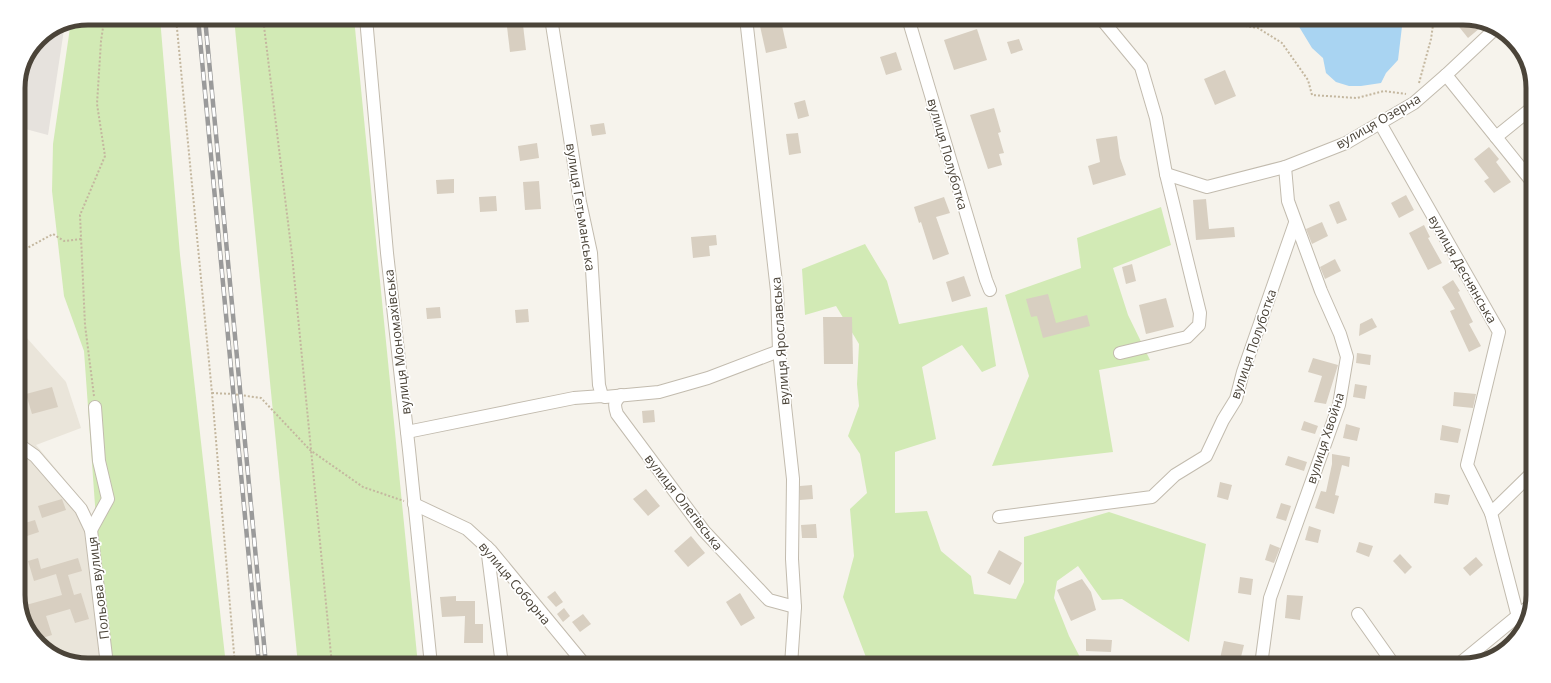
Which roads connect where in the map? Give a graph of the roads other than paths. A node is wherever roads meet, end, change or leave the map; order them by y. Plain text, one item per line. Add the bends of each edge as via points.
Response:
1 (367, 25) edge
2 (552, 25) edge
3 (747, 25) edge
4 (910, 25) edge
5 (1105, 25) edge
6 (1492, 32) edge
7 (1446, 75) junction
8 (1526, 113) edge
9 (1380, 123) junction
10 (1496, 137) junction
11 (1285, 167) junction
12 (1166, 174) junction
13 (1526, 174) edge
14 (1295, 223) junction
15 (990, 290) dead end
16 (779, 351) junction
17 (1120, 353) dead end
18 (621, 395) junction
19 (602, 396) junction
20 (94, 407) road end
21 (407, 432) junction
22 (25, 449) edge
23 (1526, 479) edge
24 (414, 504) junction
25 (1491, 513) junction
26 (999, 517) dead end
27 (91, 530) junction
28 (487, 547) junction
29 (795, 607) junction
30 (1524, 611) edge
31 (1358, 614) dead end
32 (1518, 616) junction
33 (1467, 657) edge
34 (106, 658) edge
35 (430, 658) edge
36 (501, 658) edge
37 (579, 658) edge
38 (791, 658) edge
39 (1262, 658) edge
40 (1389, 658) edge

1 - 21 street, вулиця Мономахівська via 387,253
2 - 19 street, вулиця Гетьманська via 580,202 591,253 599,385
3 - 16 street, вулиця Ярославська via 777,291
4 - 15 street, вулиця Полуботка
5 - 12 street via 1141,67 1156,118
6 - 7 street, вулиця Озерна
7 - 9 street, вулиця Озерна
7 - 10 street
8 - 10 street
9 - 11 street, вулиця Озерна via 1346,142
9 - 25 street, вулиця Деснянська via 1499,332 1467,465
10 - 13 street
11 - 12 street, вулиця Озерна via 1207,187
11 - 14 street, вулиця Хвойна via 1288,201
12 - 17 street via 1200,313 1199,325 1187,337
14 - 26 street, вулиця Полуботка via 1242,372 1236,399 1206,456 1175,475 1152,497
14 - 39 street, вулиця Хвойна via 1347,357 1339,405 1270,598
16 - 18 street via 708,378 659,392
16 - 29 street, вулиця Ярославська via 793,479 792,559
18 - 19 street
18 - 29 street, вулиця Олегівська via 615,402 617,414 704,530 769,600
19 - 21 street via 574,398
20 - 27 street via 99,461 108,499
21 - 24 street, вулиця Мономахівська
22 - 27 street, Польова вулиця via 35,456 81,509
23 - 25 street
24 - 28 street, вулиця Соборна via 467,529
24 - 35 street, вулиця Мономахівська
25 - 32 street
27 - 34 street, Польова вулиця
28 - 36 street
28 - 37 street, вулиця Соборна
29 - 38 street, вулиця Ярославська
30 - 32 street
31 - 40 street
32 - 33 street

